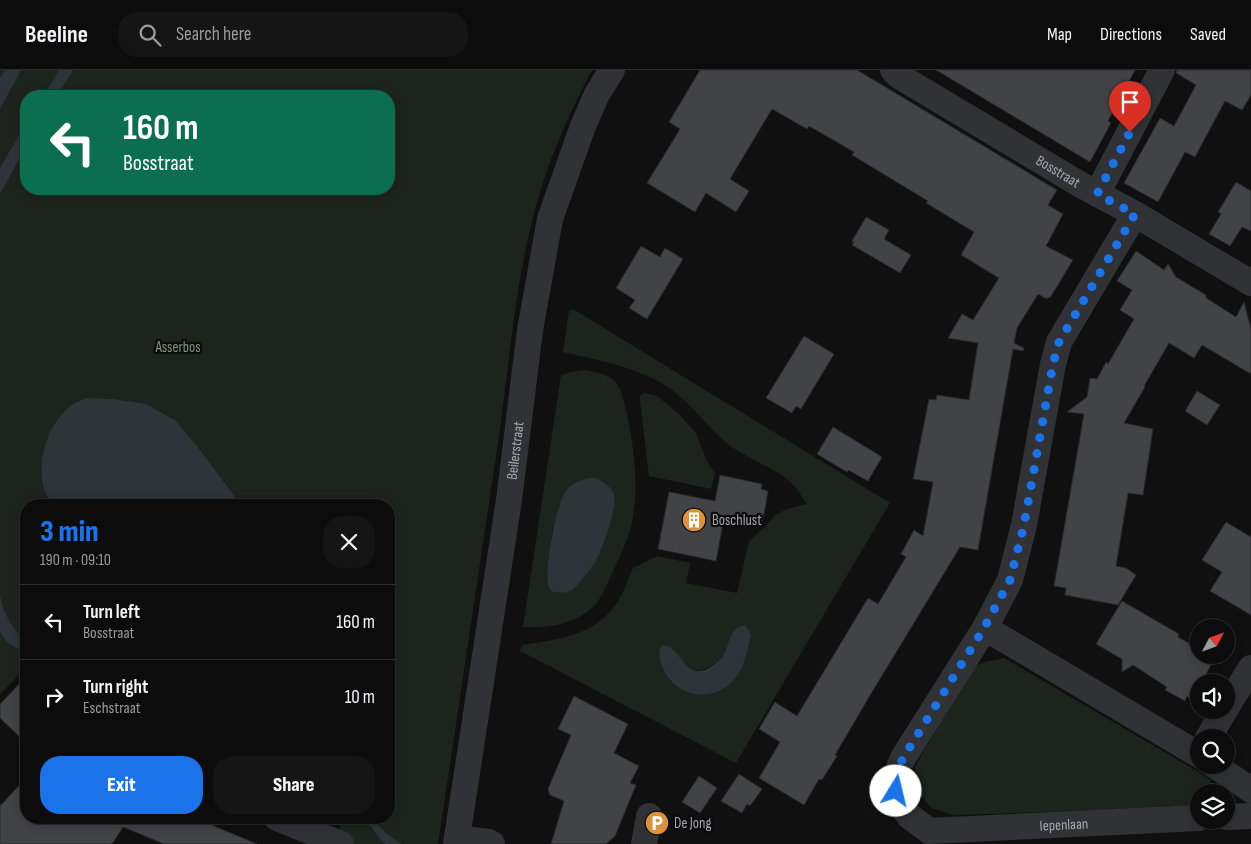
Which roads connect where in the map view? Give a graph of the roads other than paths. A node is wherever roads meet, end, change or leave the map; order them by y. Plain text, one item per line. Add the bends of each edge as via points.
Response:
1 (612, 70) edge
2 (893, 70) edge
3 (1162, 70) edge
4 (1097, 194) junction
5 (1135, 214) junction
6 (1251, 283) edge
7 (984, 628) junction
8 (1251, 668) edge
9 (1235, 694) edge
10 (1190, 749) edge
11 (1227, 774) edge
12 (1251, 790) edge
13 (649, 816) dead end
14 (1251, 816) edge
15 (1235, 817) edge
16 (1190, 818) edge
17 (292, 824) edge
18 (456, 841) edge
19 (341, 844) edge
20 (492, 844) edge
21 (644, 844) edge

1 - 18 street, Beilerstraat via 583,126 550,219 530,330 508,500
2 - 4 street, Bosstraat
3 - 4 street
4 - 5 street, Bosstraat
5 - 6 street, Bosstraat
5 - 7 street via 1059,342 1017,556 1010,580
7 - 10 street
7 - 16 street, Iepenlaan via 903,758 893,781 898,800 909,816 929,831
8 - 9 street
11 - 12 street
13 - 21 street
14 - 15 street
17 - 19 street
18 - 20 street

